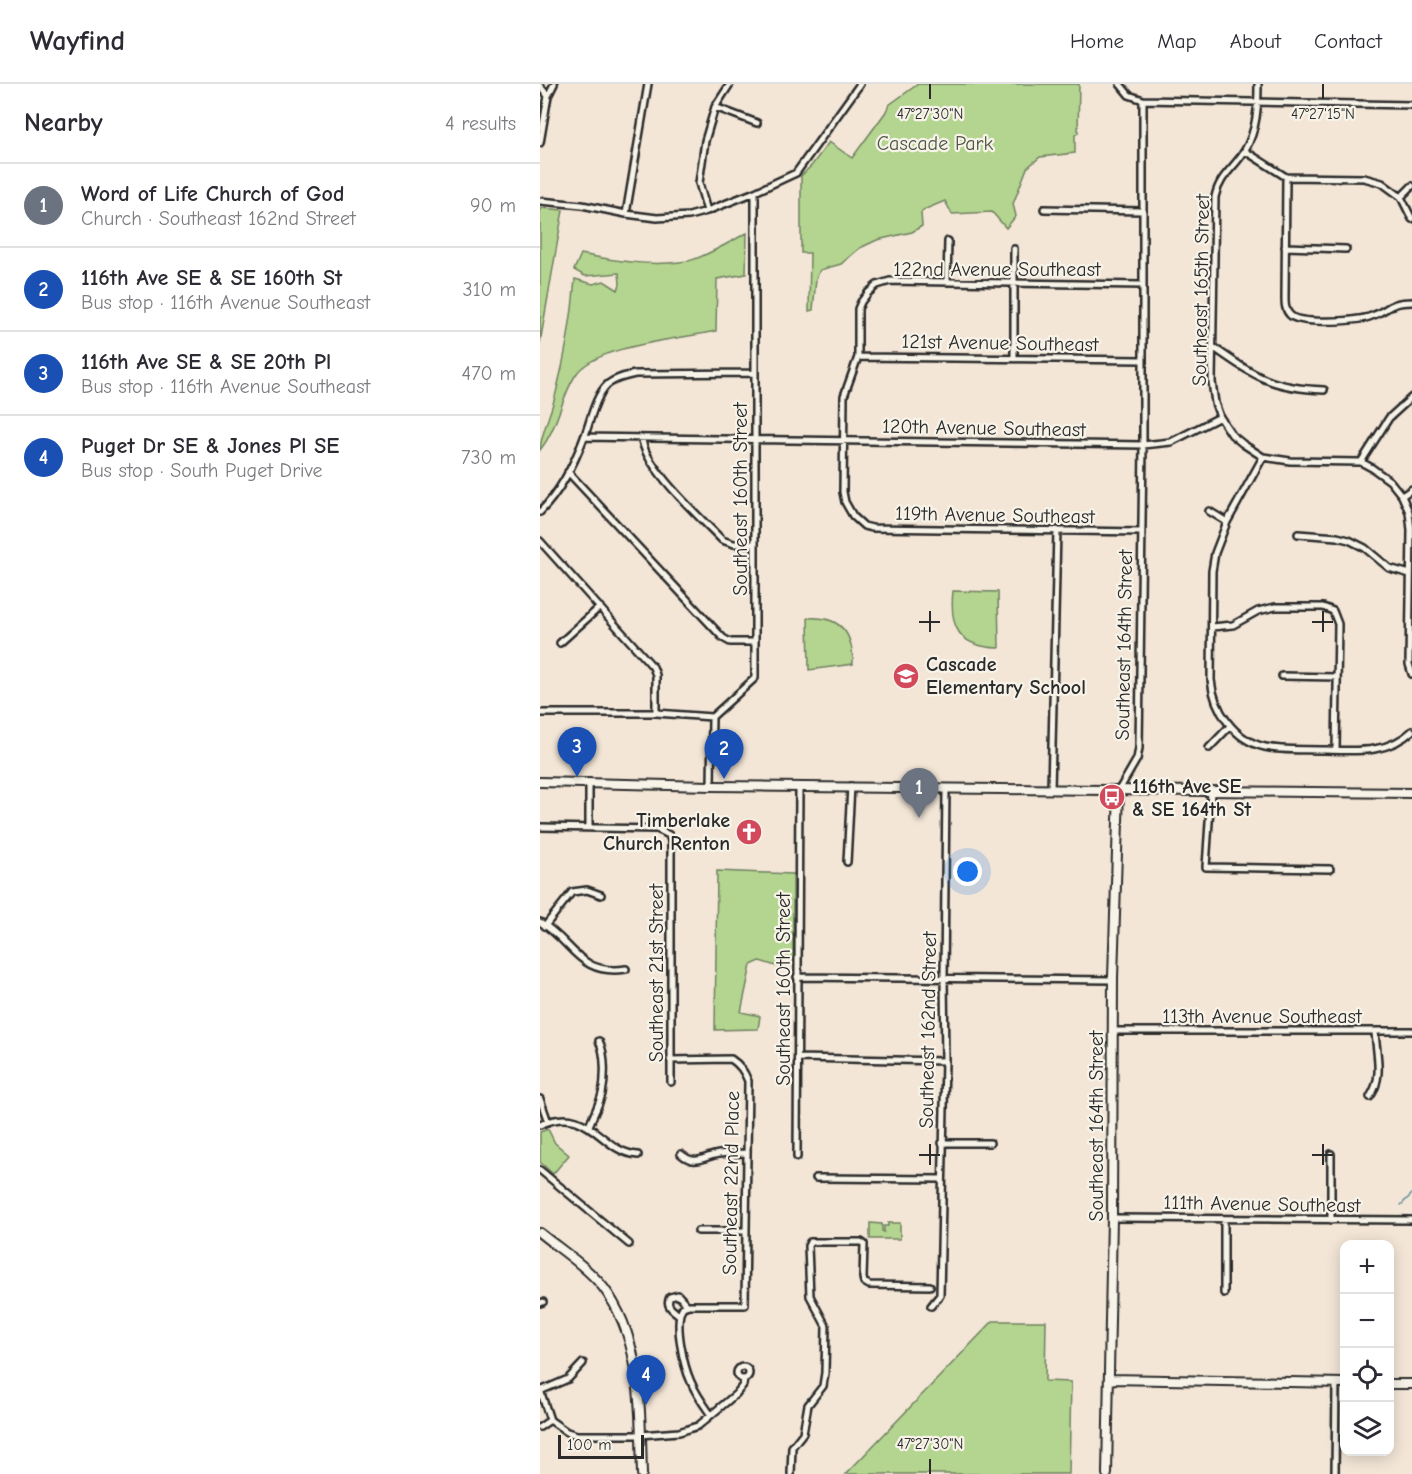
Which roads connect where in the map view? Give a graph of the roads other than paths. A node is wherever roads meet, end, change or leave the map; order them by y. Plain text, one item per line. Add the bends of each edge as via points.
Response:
1 (554, 84) edge
2 (648, 84) edge
3 (730, 84) edge
4 (860, 84) edge
5 (1120, 84) edge
6 (1258, 84) edge
7 (540, 86) edge
8 (548, 96) junction
9 (1143, 100) junction
10 (1258, 102) junction
11 (1412, 105) edge
12 (715, 107) junction
13 (757, 123) dead end
14 (540, 143) edge
15 (1245, 151) junction
16 (1286, 177) junction
17 (1412, 186) edge
18 (755, 192) junction
19 (1401, 197) junction
20 (540, 201) edge
21 (1044, 209) dead end
22 (1142, 210) junction
23 (707, 211) junction
24 (626, 214) junction
25 (1412, 219) edge
26 (948, 241) dead end
27 (1286, 247) junction
28 (1014, 249) dead end
29 (1346, 249) dead end
30 (947, 282) junction
31 (1014, 283) junction
32 (1142, 285) junction
33 (1412, 302) edge
34 (1214, 347) junction
35 (858, 357) junction
36 (1014, 358) junction
37 (1142, 360) junction
38 (755, 373) junction
39 (1324, 390) dead end
40 (1412, 397) edge
41 (1220, 417) junction
42 (584, 437) junction
43 (642, 438) junction
44 (755, 440) junction
45 (843, 440) junction
46 (1143, 445) junction
47 (1263, 457) junction
48 (1361, 462) junction
49 (568, 472) junction
50 (1412, 489) edge
51 (1402, 496) junction
52 (1209, 511) dead end
53 (540, 512) edge
54 (1227, 522) junction
55 (1057, 530) junction
56 (1141, 531) junction
57 (1298, 534) dead end
58 (540, 541) edge
59 (755, 544) junction
60 (1410, 574) junction
61 (600, 607) junction
62 (1212, 627) junction
63 (755, 642) junction
64 (560, 643) dead end
65 (1412, 674) edge
66 (1282, 676) dead end
67 (1337, 677) junction
68 (540, 713) edge
69 (656, 713) junction
70 (712, 717) junction
71 (1230, 726) junction
72 (1412, 731) edge
73 (1209, 748) dead end
74 (1336, 750) junction
75 (540, 782) edge
76 (589, 782) junction
77 (711, 786) junction
78 (799, 786) junction
79 (851, 786) junction
80 (946, 788) junction
81 (1051, 790) junction
82 (1119, 790) junction
83 (1211, 792) junction
84 (1412, 793) edge
85 (540, 826) edge
86 (589, 827) junction
87 (848, 862) dead end
88 (1330, 869) dead end
89 (601, 895) dead end
90 (543, 924) edge
91 (626, 969) dead end
92 (797, 977) junction
93 (944, 977) junction
94 (1113, 980) junction
95 (1113, 1031) junction
96 (1375, 1031) junction
97 (1412, 1031) edge
98 (599, 1041) dead end
99 (798, 1058) junction
100 (670, 1060) junction
101 (945, 1061) junction
102 (670, 1082) dead end
103 (1370, 1097) dead end
104 (540, 1099) edge
105 (548, 1122) junction
106 (540, 1125) edge
107 (589, 1126) junction
108 (942, 1143) junction
109 (990, 1143) dead end
110 (745, 1153) junction
111 (681, 1154) dead end
112 (1331, 1154) dead end
113 (638, 1155) dead end
114 (797, 1157) dead end
115 (540, 1170) edge
116 (816, 1178) dead end
117 (942, 1179) junction
118 (1112, 1218) junction
119 (1224, 1219) junction
120 (1331, 1220) junction
121 (1412, 1220) edge
122 (698, 1231) dead end
123 (744, 1231) junction
124 (540, 1233) edge
125 (629, 1244) dead end
126 (930, 1286) dead end
127 (1224, 1293) dead end
128 (687, 1305) junction
129 (931, 1306) dead end
130 (680, 1313) junction
131 (582, 1363) dead end
132 (744, 1379) dead end
133 (1109, 1379) junction
134 (1340, 1383) edge
135 (1394, 1384) edge
136 (1412, 1384) edge
137 (540, 1390) edge
138 (711, 1415) junction
139 (550, 1420) junction
140 (540, 1427) edge
141 (640, 1435) junction
142 (642, 1474) edge
143 (791, 1474) edge
144 (1107, 1474) edge
145 (1335, 1474) edge

1 - 8 street
2 - 24 street
3 - 12 street
4 - 18 street via 796,173
5 - 9 street via 1129,95
6 - 10 street, Southeast 165th Street
7 - 8 street
8 - 14 street
9 - 10 street
9 - 22 street, Southeast 164th Street
10 - 11 street
10 - 15 street, Southeast 165th Street
12 - 13 street
12 - 23 street via 700,178
15 - 16 street
15 - 34 street, Southeast 165th Street via 1222,177 1215,197
16 - 19 street via 1364,178 1382,183
16 - 27 street
17 - 19 street
18 - 23 street
18 - 38 street, Southeast 160th Street
19 - 25 street
20 - 24 street
21 - 22 street
22 - 32 street, Southeast 164th Street
23 - 24 street via 671,218
26 - 30 street
27 - 29 street
27 - 33 street via 1287,310 1292,317 1344,321 1372,316 1397,302
28 - 31 street
30 - 31 street, 122nd Avenue Southeast
30 - 35 street, 122nd Avenue Southeast via 890,281 868,292 858,309
31 - 32 street, 122nd Avenue Southeast
31 - 36 street
32 - 37 street, Southeast 164th Street
34 - 39 street via 1271,383
34 - 41 street, Southeast 165th Street via 1213,392
35 - 36 street, 121st Avenue Southeast
35 - 45 street via 844,396
36 - 37 street, 121st Avenue Southeast
37 - 46 street, Southeast 164th Street
38 - 42 street via 621,377 610,382 598,399
38 - 44 street, Southeast 160th Street
40 - 48 street via 1389,418
41 - 46 street, 120th Avenue Southeast via 1171,442
41 - 47 street via 1232,435
42 - 43 street, 120th Avenue Southeast
42 - 49 street
43 - 44 street, 120th Avenue Southeast
43 - 59 street via 654,467 722,540
44 - 45 street, 120th Avenue Southeast
44 - 59 street, Southeast 160th Street
45 - 46 street, 120th Avenue Southeast
45 - 55 street, 119th Avenue Southeast via 845,502 864,526
46 - 56 street, Southeast 164th Street
47 - 48 street
47 - 54 street
48 - 51 street via 1383,475
49 - 53 street
49 - 63 street via 723,638 730,642
50 - 51 street
51 - 60 street via 1410,520
52 - 54 street
54 - 62 street via 1213,562
55 - 56 street, 119th Avenue Southeast
55 - 81 street
56 - 82 street, Southeast 164th Street via 1139,748
57 - 60 street via 1349,540 1389,568
58 - 61 street
59 - 63 street, Southeast 160th Street
60 - 65 street
61 - 64 street
61 - 69 street via 653,667
62 - 67 street via 1233,625 1258,611 1275,607 1323,607 1333,611 1338,624
62 - 71 street via 1212,690
63 - 70 street, Southeast 160th Street via 755,678
66 - 67 street
67 - 74 street
68 - 69 street
69 - 70 street
70 - 77 street
71 - 73 street
71 - 74 street via 1266,747
72 - 74 street via 1374,750
75 - 76 street
76 - 77 street
76 - 86 street
77 - 78 street
78 - 79 street
78 - 92 street, Southeast 160th Street
79 - 80 street
79 - 87 street
80 - 81 street
80 - 93 street, Southeast 162nd Street
81 - 82 street
82 - 83 street
82 - 94 street, Southeast 164th Street
83 - 84 street
83 - 88 street via 1206,867
85 - 86 street
86 - 100 street, Southeast 21st Street via 657,829 669,835
89 - 90 street via 588,890 572,892
90 - 91 street via 593,967
92 - 93 street
92 - 99 street, Southeast 160th Street
93 - 94 street
93 - 101 street, Southeast 162nd Street
94 - 95 street, Southeast 164th Street
95 - 96 street, 113th Avenue Southeast
95 - 118 street, Southeast 164th Street
96 - 97 street, 113th Avenue Southeast
96 - 103 street via 1378,1078
98 - 107 street via 603,1048 602,1096
99 - 101 street
99 - 114 street, Southeast 160th Street
100 - 102 street, Southeast 21st Street
100 - 110 street, Southeast 22nd Place via 731,1059 739,1064 748,1081
101 - 108 street, Southeast 162nd Street
104 - 105 street
105 - 106 street
105 - 107 street via 571,1121
107 - 113 street via 619,1149
108 - 109 street
108 - 117 street, Southeast 162nd Street
110 - 111 street via 717,1154 701,1160
110 - 123 street, Southeast 22nd Place
112 - 120 street
115 - 125 street
116 - 117 street
117 - 129 street, Southeast 162nd Street via 940,1295
118 - 119 street, 111th Avenue Southeast
118 - 133 street, Southeast 164th Street
119 - 120 street, 111th Avenue Southeast
119 - 127 street
120 - 121 street, 111th Avenue Southeast
122 - 123 street
123 - 128 street, Southeast 22nd Place via 745,1305
124 - 141 street via 592,1276 619,1312 637,1374
126 - 143 street via 870,1285 863,1278 864,1244 810,1242 810,1296 826,1326 825,1373 823,1386 808,1405 803,1433 792,1447
128 - 130 street
128 - 130 street via 678,1295 670,1297 669,1306
130 - 138 street via 678,1322 687,1372
131 - 137 street via 568,1379
132 - 138 street via 736,1394
133 - 134 street
133 - 144 street, Southeast 164th Street
134 - 145 street
135 - 136 street
137 - 139 street
138 - 141 street via 689,1430
139 - 140 street
139 - 141 street via 577,1435
141 - 142 street

